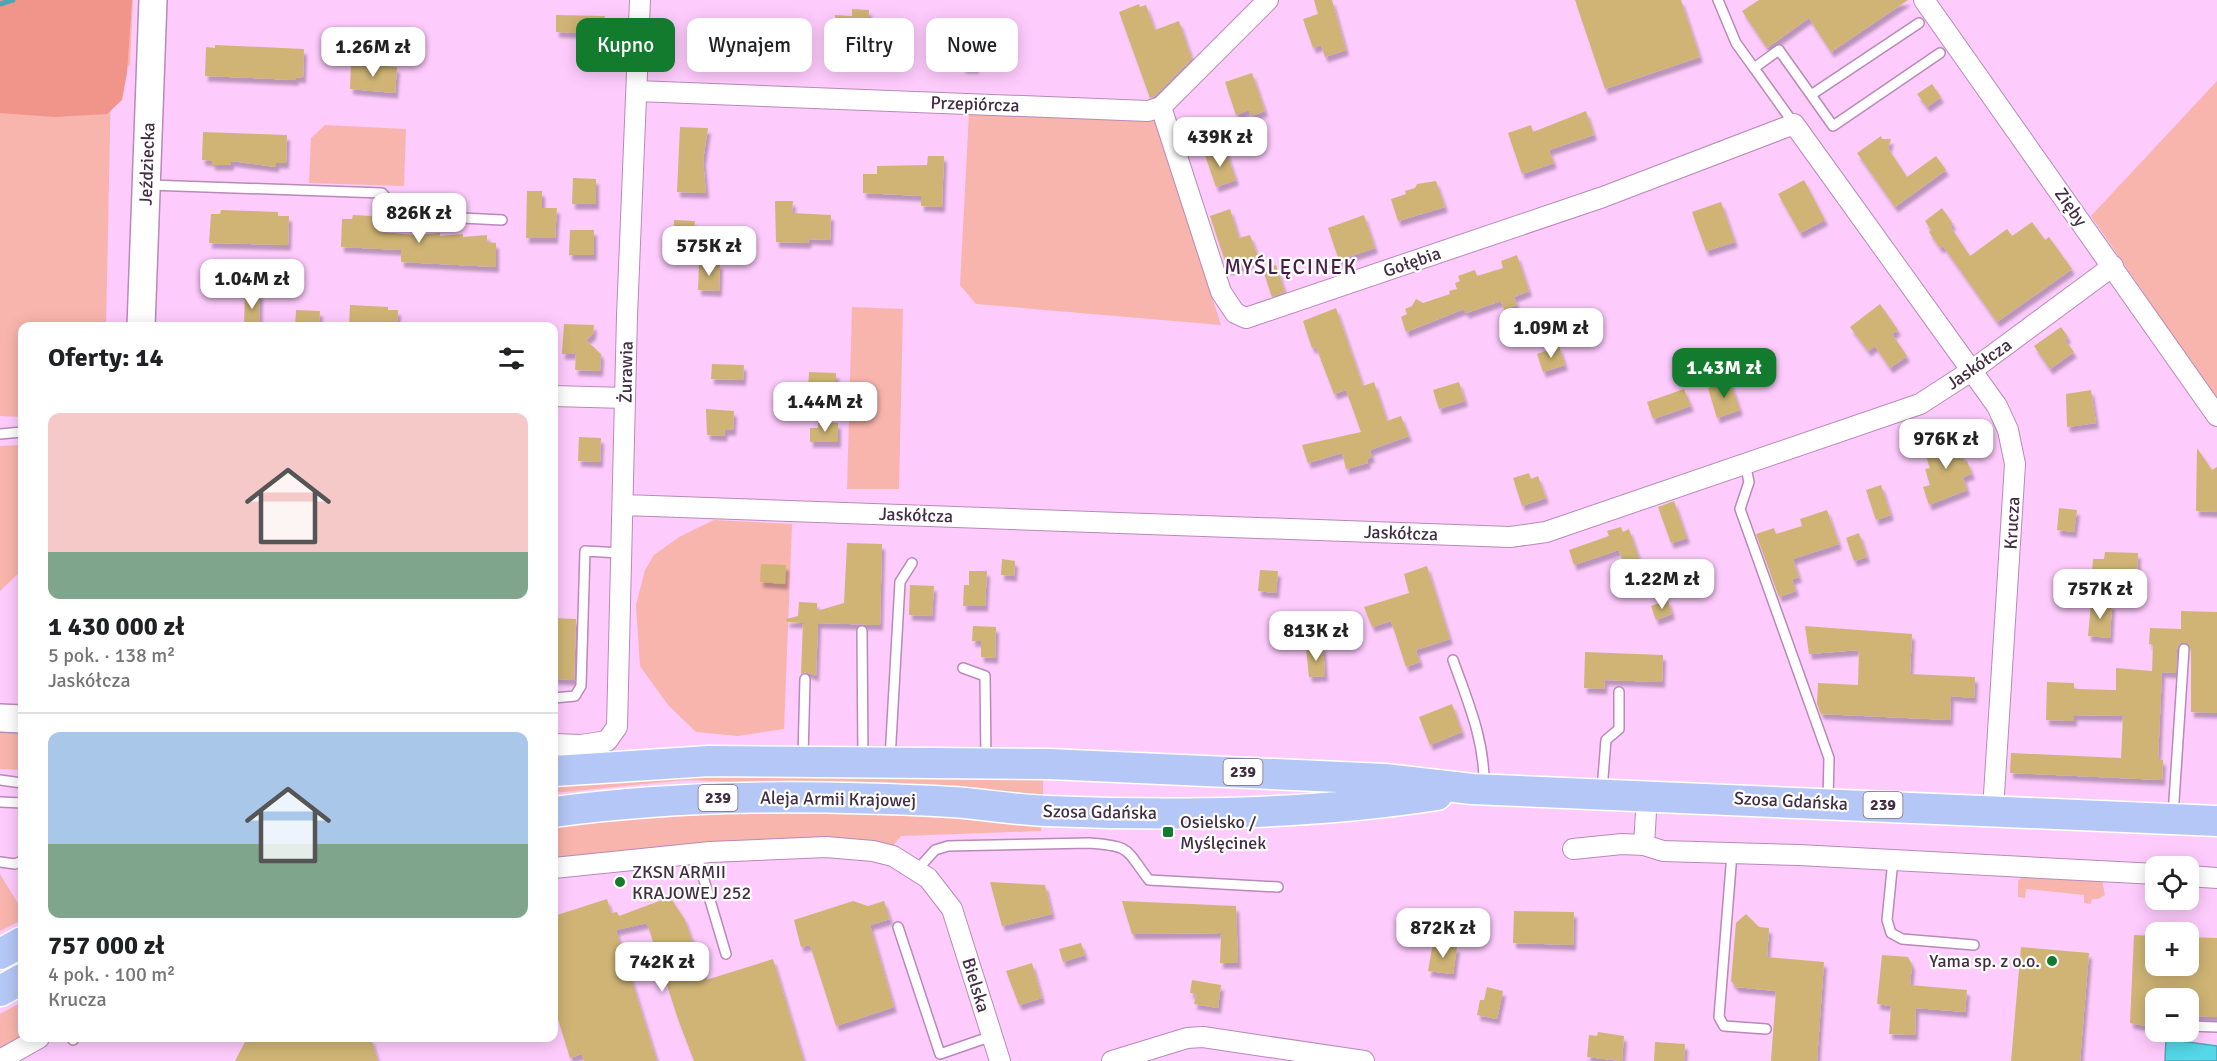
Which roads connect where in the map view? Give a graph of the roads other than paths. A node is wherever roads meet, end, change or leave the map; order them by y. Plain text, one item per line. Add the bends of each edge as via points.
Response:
1 (153, 0) edge
2 (640, 0) edge
3 (1268, 0) edge
4 (1718, 0) edge
5 (1924, 0) edge
6 (1919, 23) dead end
7 (1940, 53) dead end
8 (1754, 68) junction
9 (637, 91) junction
10 (1811, 95) junction
11 (1161, 107) junction
12 (1794, 124) junction
13 (147, 185) junction
14 (502, 220) dead end
15 (2113, 266) junction
16 (141, 322) edge
17 (1971, 371) junction
18 (558, 396) edge
19 (625, 398) junction
20 (2217, 416) edge
21 (18, 432) edge
22 (0, 434) edge
23 (1744, 463) junction
24 (624, 505) junction
25 (623, 554) junction
26 (912, 563) dead end
27 (862, 631) dead end
28 (2184, 649) dead end
29 (1453, 660) dead end
30 (963, 668) dead end
31 (805, 679) dead end
32 (1619, 692) dead end
33 (558, 698) edge
34 (0, 718) edge
35 (18, 719) edge
36 (558, 744) edge
37 (802, 760) junction
38 (876, 761) junction
39 (986, 765) junction
40 (558, 771) edge
41 (0, 780) edge
42 (18, 782) edge
43 (1478, 789) junction
44 (1602, 793) junction
45 (1647, 795) junction
46 (0, 802) edge
47 (942, 802) joint
48 (18, 803) edge
49 (1828, 803) junction
50 (1993, 810) junction
51 (558, 812) edge
52 (2173, 819) junction
53 (2217, 821) edge
54 (1644, 845) junction
55 (1573, 849) dead end
56 (696, 853) junction
57 (1732, 853) junction
58 (1893, 860) junction
59 (0, 862) edge
60 (18, 863) edge
61 (558, 868) edge
62 (917, 870) junction
63 (2145, 873) edge
64 (2199, 877) edge
65 (2217, 878) edge
66 (1278, 887) dead end
67 (898, 927) dead end
68 (18, 944) edge
69 (1974, 945) dead end
70 (0, 954) edge
71 (726, 954) dead end
72 (18, 981) edge
73 (0, 991) edge
74 (2199, 1026) edge
75 (2217, 1027) edge
76 (1766, 1029) dead end
77 (992, 1036) junction
78 (32, 1042) edge
79 (0, 1060) edge
80 (1000, 1061) edge
81 (1112, 1061) edge
82 (1364, 1061) edge

1 - 13 street, Jeździecka
2 - 9 street, Żurawia
3 - 11 street
4 - 8 lane via 1736,43
5 - 15 street, Zięby
6 - 10 lane
7 - 10 lane via 1833,126
8 - 10 lane via 1779,50
8 - 12 lane
9 - 11 street, Przepiórcza via 1148,111
9 - 19 street, Żurawia
11 - 12 street, Gołębia via 1221,292 1235,314 1246,318 1603,197
12 - 17 street, Krucza
13 - 14 lane via 382,194 402,215
13 - 16 street, Jeździecka
15 - 17 street, Jaskółcza
15 - 20 street, Zięby
17 - 23 street, Jaskółcza via 1920,404
17 - 50 street, Krucza via 1997,406 2015,464
18 - 19 street
19 - 24 street, Żurawia
21 - 22 lane
23 - 24 street, Jaskółcza via 1546,532 1510,537
23 - 49 lane via 1749,482 1740,508 1829,758
24 - 25 street, Żurawia
25 - 33 lane via 585,551 581,686 574,696
25 - 36 street, Żurawia via 617,727 607,741 581,746
26 - 38 lane via 900,582
27 - 38 lane
28 - 52 lane
29 - 43 lane via 1485,761
30 - 39 lane via 985,676
31 - 37 lane
32 - 44 lane via 1619,729 1606,740
34 - 35 street
37 - 38 main road, 239
37 - 40 main road, 239 via 687,761
38 - 39 main road, Szosa Gdańska / 239
39 - 43 main road, Szosa Gdańska / 239 via 1049,764 1385,778
41 - 42 lane
43 - 44 main road, Szosa Gdańska / 239
43 - 47 main road, Szosa Gdańska / 239 via 1368,804 1160,814 1001,809
44 - 45 main road, Szosa Gdańska / 239
45 - 49 main road, Szosa Gdańska / 239
45 - 54 street
46 - 48 lane
47 - 51 main road, Aleja Armii Krajowej / 239 via 709,798
49 - 50 main road, Szosa Gdańska / 239
50 - 52 main road, Szosa Gdańska / 239
52 - 53 main road, Szosa Gdańska / 239
54 - 55 street
54 - 57 street via 1663,851
56 - 61 street
56 - 62 street via 856,849 891,855
56 - 71 lane
57 - 58 street
57 - 76 lane via 1719,1017 1724,1026
58 - 63 street
58 - 69 lane via 1887,920 1891,933 1902,939
59 - 60 lane
62 - 66 lane via 934,850 948,846 1089,843 1110,844 1132,853 1149,880
62 - 77 street, Bielska via 952,909
64 - 65 street
67 - 77 lane via 940,1054
68 - 70 main road
72 - 73 main road
74 - 75 lane
77 - 80 street, Bielska
78 - 79 street
81 - 82 street via 1186,1038 1203,1037

